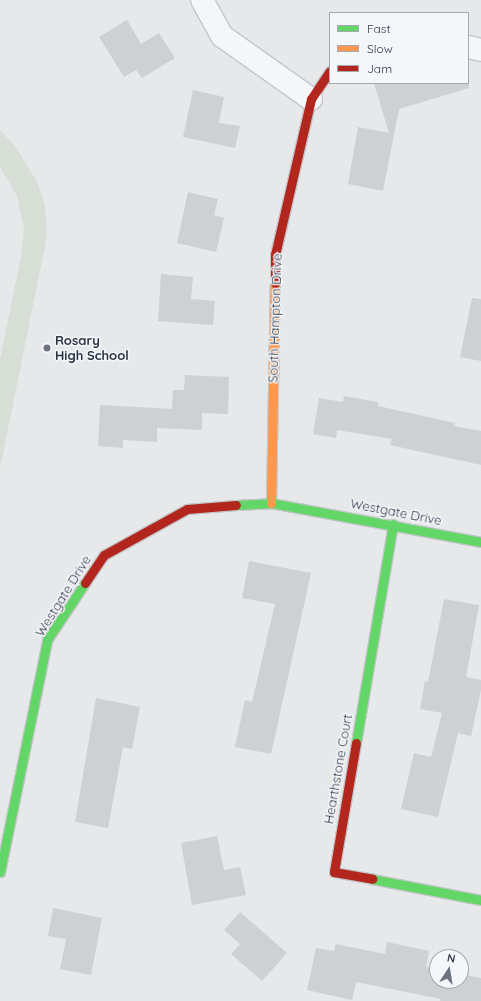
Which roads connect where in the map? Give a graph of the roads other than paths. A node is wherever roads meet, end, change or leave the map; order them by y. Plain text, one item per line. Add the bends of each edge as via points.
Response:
1 (202, 0) edge
2 (469, 47) edge
3 (481, 50) edge
4 (329, 72) edge
5 (311, 99) junction
6 (271, 503) junction
7 (393, 524) junction
8 (481, 542) edge
9 (0, 872) edge
10 (481, 900) edge

1 - 5 street via 222,36
2 - 3 street
4 - 5 street, South Hampton Drive
5 - 6 street, South Hampton Drive via 275,255
6 - 7 street, Westgate Drive
6 - 9 street, Westgate Drive via 187,509 104,555 47,640
7 - 8 street, Westgate Drive
7 - 10 street, Hearthstone Court via 334,872

